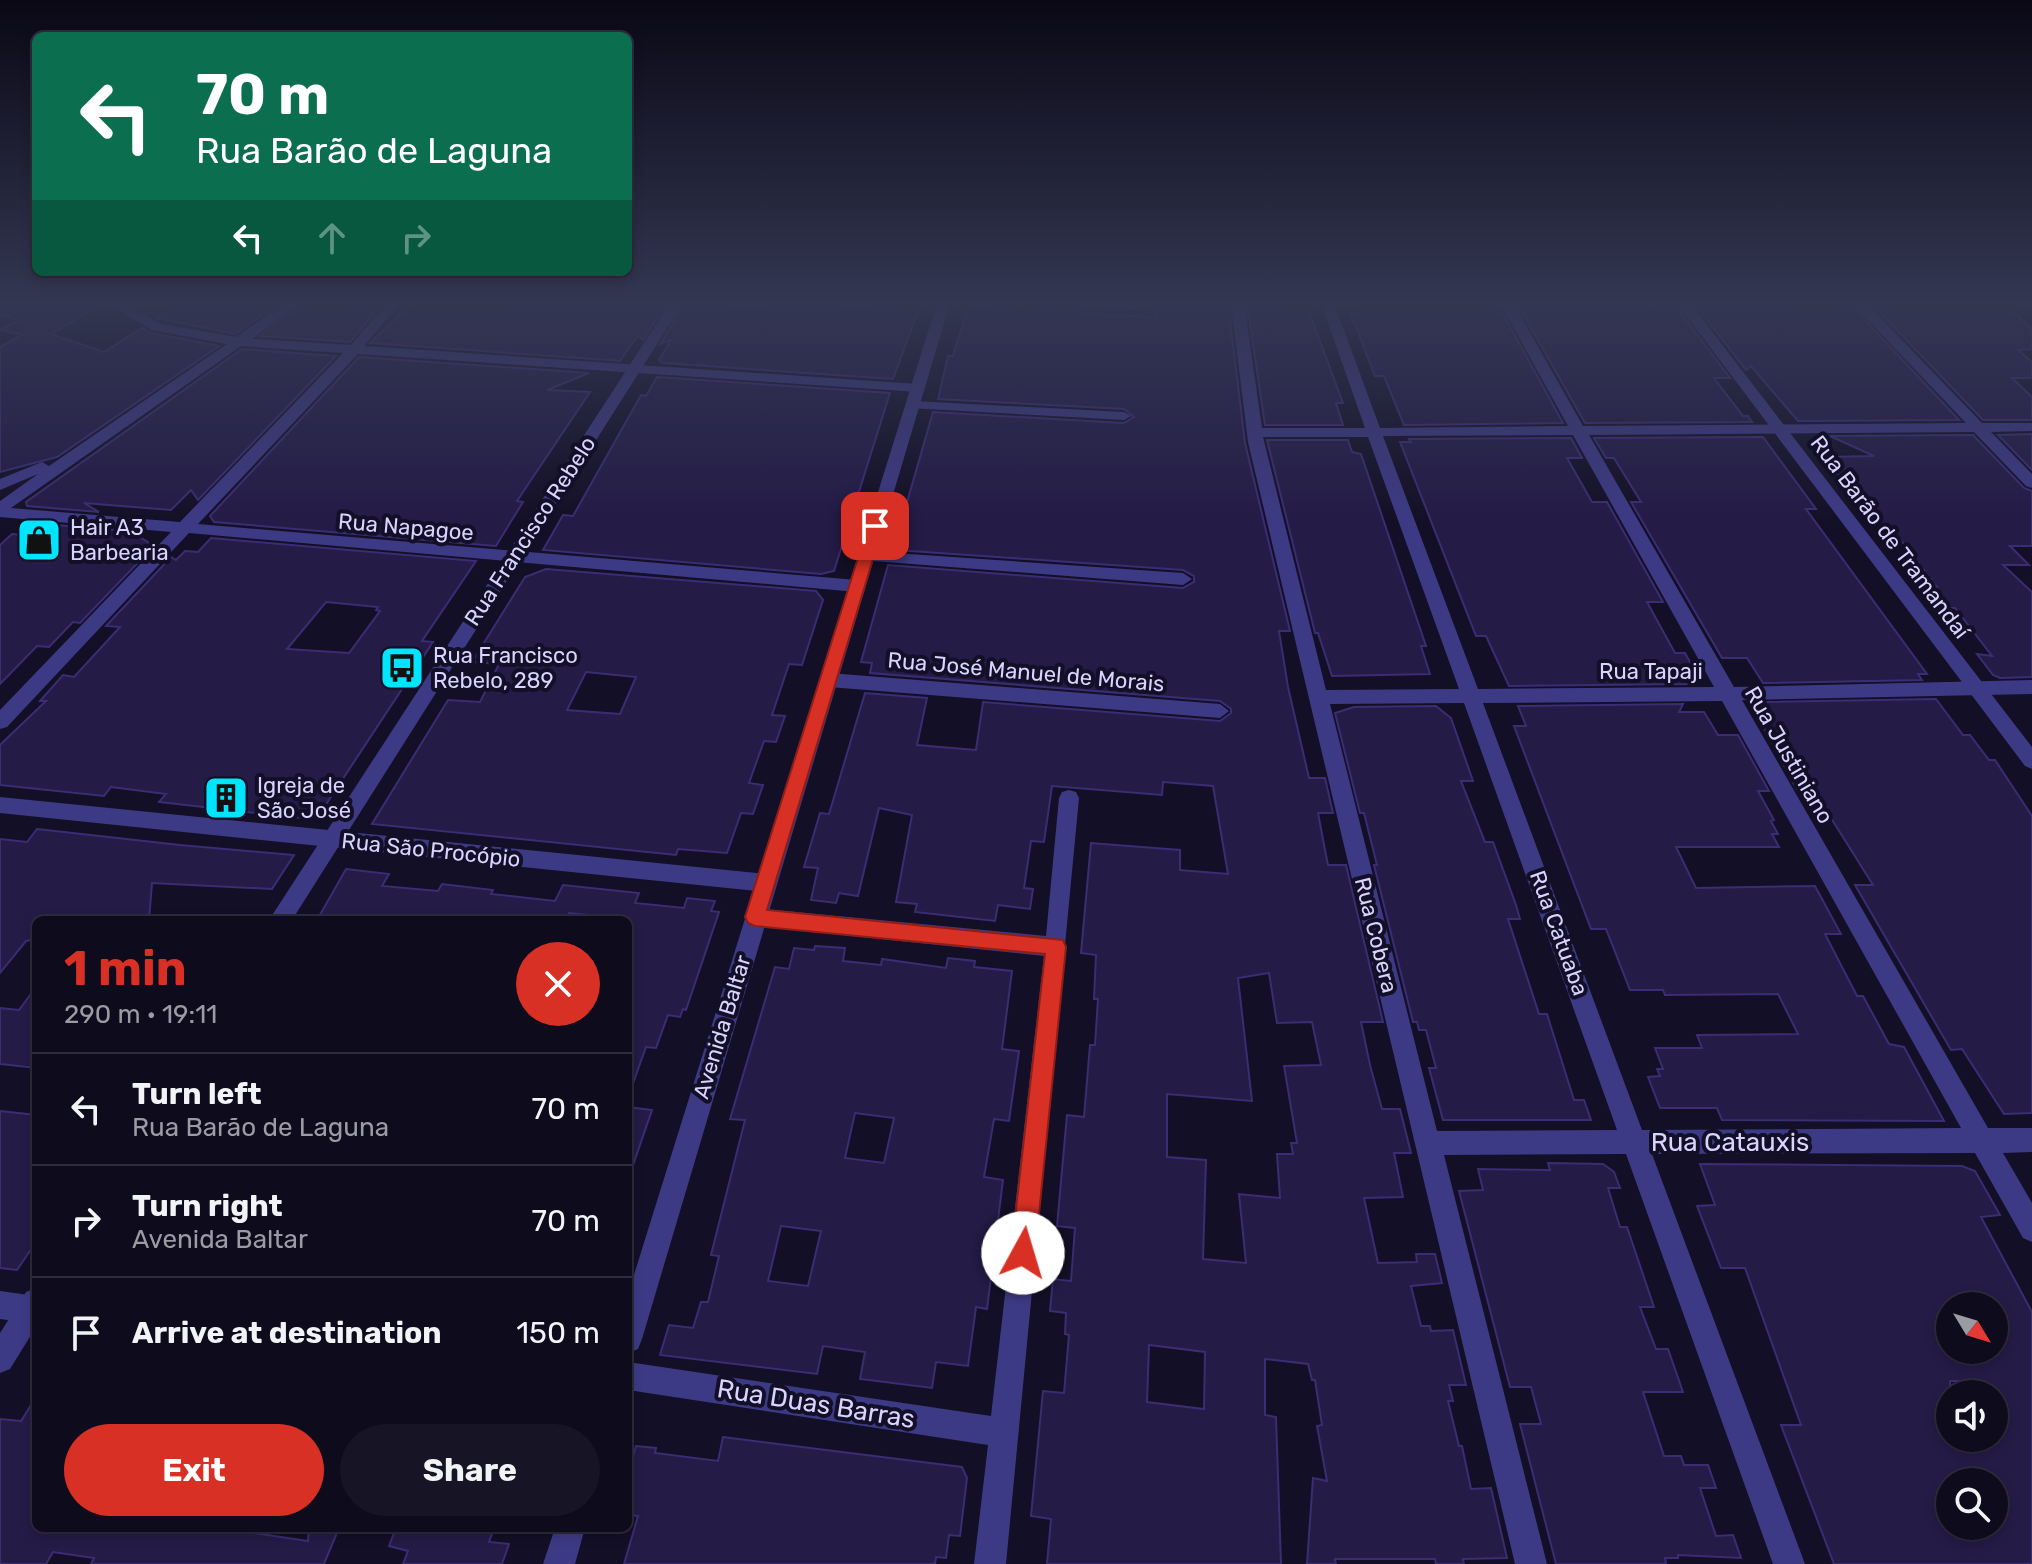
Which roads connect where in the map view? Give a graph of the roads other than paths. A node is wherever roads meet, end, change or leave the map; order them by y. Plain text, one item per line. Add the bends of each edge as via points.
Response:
1 (190, 376) edge
2 (329, 376) edge
3 (630, 376) edge
4 (699, 376) edge
5 (921, 376) edge
6 (1247, 376) edge
7 (1354, 376) edge
8 (1546, 376) edge
9 (1740, 376) edge
10 (1928, 376) edge
11 (915, 396) junction
12 (1124, 416) dead end
13 (2032, 427) edge
14 (1978, 428) junction
15 (1781, 429) junction
16 (1255, 433) junction
17 (1578, 433) junction
18 (1375, 434) junction
19 (2032, 483) edge
20 (1, 500) edge
21 (183, 529) junction
22 (866, 556) junction
23 (512, 559) junction
24 (1183, 579) dead end
25 (857, 586) junction
26 (829, 680) junction
27 (1977, 687) junction
28 (2032, 687) edge
29 (1726, 694) junction
30 (1471, 696) junction
31 (1318, 697) junction
32 (1220, 711) dead end
33 (0, 722) edge
34 (2032, 761) edge
35 (1069, 798) dead end
36 (0, 805) edge
37 (331, 840) junction
38 (766, 883) junction
39 (283, 916) edge
40 (755, 917) junction
41 (1056, 947) junction
42 (1982, 1140) junction
43 (2032, 1140) edge
44 (1427, 1143) junction
45 (1636, 1143) junction
46 (2032, 1229) edge
47 (0, 1305) edge
48 (32, 1307) edge
49 (32, 1311) edge
50 (632, 1326) edge
51 (0, 1359) edge
52 (632, 1377) edge
53 (1004, 1433) junction
54 (569, 1532) edge
55 (559, 1564) edge
56 (990, 1564) edge
57 (1531, 1564) edge
58 (1789, 1564) edge

1 - 20 street
2 - 21 street
3 - 23 street, Rua Francisco Rebelo
4 - 11 street
5 - 11 street, Avenida Baltar
6 - 16 street, Rua Cobera
7 - 18 street, Rua Catuaba
8 - 17 street, Rua Justiniano
9 - 15 street, Rua Barão de Tramandaí
10 - 14 street
11 - 12 street
11 - 22 street, Avenida Baltar
13 - 14 street
14 - 15 street
14 - 19 street
15 - 17 street
15 - 27 street, Rua Barão de Tramandaí
16 - 18 street
16 - 31 street, Rua Cobera
17 - 18 street
17 - 29 street, Rua Justiniano
18 - 30 street, Rua Catuaba
20 - 21 street, Rua Napagoe
21 - 23 street, Rua Napagoe
21 - 33 street
22 - 24 street
22 - 25 street, Avenida Baltar
23 - 25 street, Rua Napagoe
23 - 37 street, Rua Francisco Rebelo
25 - 26 street, Avenida Baltar
26 - 32 street, Rua José Manuel de Morais
26 - 38 street, Avenida Baltar
27 - 28 street, Rua Tapaji
27 - 29 street, Rua Tapaji
27 - 34 street, Rua Barão de Tramandaí
29 - 30 street, Rua Tapaji
29 - 42 street, Rua Justiniano
30 - 31 street, Rua Tapaji
30 - 45 street, Rua Catuaba
31 - 44 street, Rua Cobera
35 - 41 street
36 - 37 street, Rua São Procópio
37 - 38 street, Rua São Procópio
37 - 39 street, Rua Francisco Rebelo
38 - 40 street, Avenida Baltar
40 - 41 street
40 - 50 street, Avenida Baltar
41 - 53 street
42 - 43 street, Rua Catauxis
42 - 45 street, Rua Catauxis
42 - 46 street, Rua Justiniano
44 - 45 street, Rua Catauxis
44 - 57 street, Rua Cobera
45 - 58 street, Rua Catuaba
47 - 48 street
49 - 51 street
52 - 53 street, Rua Duas Barras
53 - 56 street
54 - 55 street

